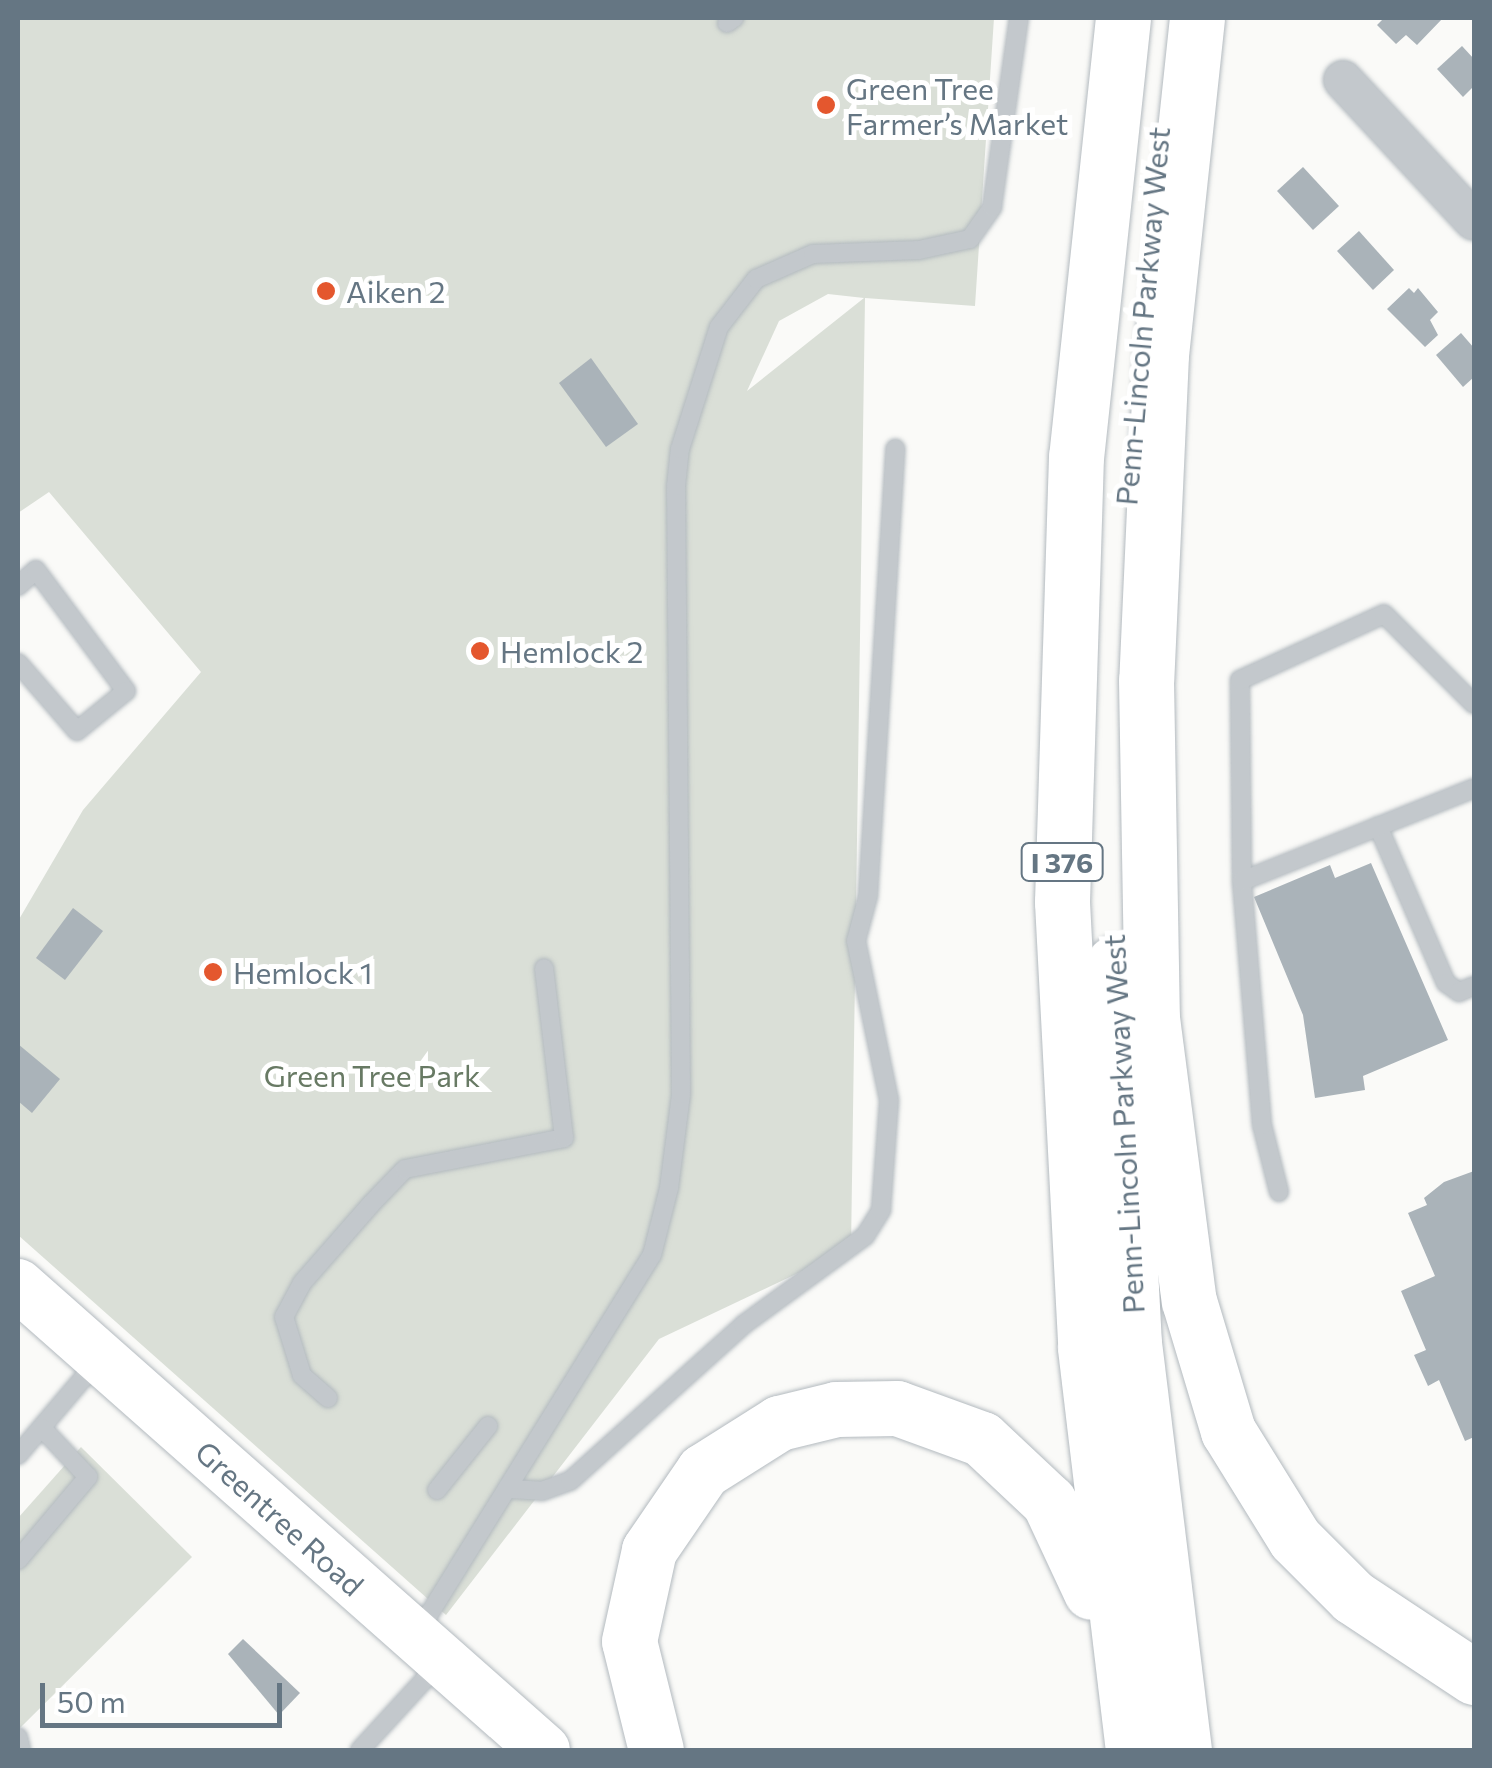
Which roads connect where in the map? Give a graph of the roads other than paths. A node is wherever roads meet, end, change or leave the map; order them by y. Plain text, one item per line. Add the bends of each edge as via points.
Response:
1 (1018, 18) edge
2 (1124, 18) edge
3 (1174, 18) edge
4 (1197, 18) edge
5 (1343, 80) dead end
6 (1474, 221) edge
7 (894, 450) dead end
8 (18, 586) edge
9 (18, 663) edge
10 (1474, 704) edge
11 (1474, 788) edge
12 (1378, 826) junction
13 (1242, 881) junction
14 (544, 968) dead end
15 (1474, 986) edge
16 (1279, 1192) dead end
17 (18, 1284) edge
18 (100, 1358) junction
19 (328, 1398) dead end
20 (488, 1426) dead end
21 (42, 1428) junction
22 (18, 1455) edge
23 (509, 1488) junction
24 (437, 1490) dead end
25 (18, 1560) edge
26 (428, 1649) junction
27 (1474, 1676) edge
28 (1130, 1728) edge
29 (18, 1737) edge
30 (20, 1750) edge
31 (360, 1750) edge
32 (544, 1750) edge
33 (656, 1750) edge
34 (1184, 1750) edge

1 - 23 lane via 992,207 970,239 918,250 812,254 756,280 719,327 680,449 676,486 682,1076 669,1188 652,1255
2 - 28 highway, Penn-Lincoln Parkway West / I 376 via 1076,456 1062,902 1084,1348
3 - 34 highway, Penn-Lincoln Parkway West / I 376 via 1126,459 1112,902 1134,1343
4 - 27 highway via 1162,355 1146,680 1152,1018 1189,1301 1228,1432 1295,1539 1353,1597
5 - 6 street
7 - 23 lane via 868,896 856,941 889,1100 882,1210 865,1236 743,1324 570,1481 542,1491
8 - 9 lane via 36,570 126,691 76,731
10 - 13 lane via 1384,614 1240,680
11 - 12 lane
12 - 13 lane
12 - 15 lane via 1446,983 1459,992
13 - 16 lane via 1262,1125
14 - 19 lane via 564,1138 405,1169 372,1203 302,1283 284,1317 302,1375
17 - 18 main road, Greentree Road
18 - 21 lane
18 - 26 main road, Greentree Road
20 - 24 lane
21 - 22 lane
21 - 25 lane via 88,1477
23 - 26 lane
26 - 31 lane
26 - 32 main road, Greentree Road
28 - 33 highway via 1082,1566 1029,1478 982,1440 926,1414 836,1409 780,1423 726,1452 663,1522 638,1581 629,1641
29 - 30 lane

